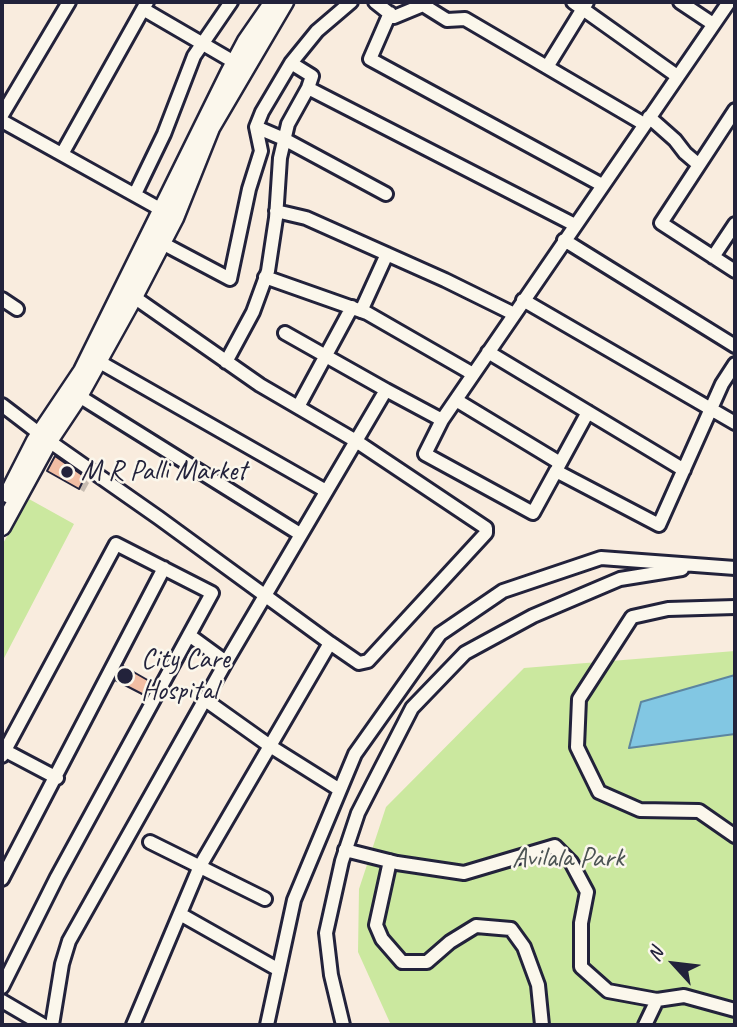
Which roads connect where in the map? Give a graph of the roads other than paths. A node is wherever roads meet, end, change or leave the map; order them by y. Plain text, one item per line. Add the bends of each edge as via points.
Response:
1 (69, 2) edge
2 (231, 2) edge
3 (273, 2) edge
4 (285, 2) edge
5 (351, 2) edge
6 (375, 2) edge
7 (680, 2) edge
8 (729, 2) edge
9 (145, 4) edge
10 (581, 4) edge
11 (390, 13) junction
12 (713, 24) junction
13 (203, 43) junction
14 (234, 62) junction
15 (291, 63) junction
16 (547, 67) junction
17 (677, 76) junction
18 (308, 88) junction
19 (735, 110) edge
20 (2, 115) edge
21 (647, 120) junction
22 (2, 121) edge
23 (256, 127) junction
24 (284, 139) junction
25 (62, 154) junction
26 (699, 165) junction
27 (602, 186) junction
28 (135, 194) junction
29 (386, 194) dead end
30 (276, 211) junction
31 (168, 214) junction
32 (735, 224) edge
33 (575, 225) junction
34 (564, 240) junction
35 (162, 243) junction
36 (387, 254) junction
37 (713, 257) junction
38 (735, 271) edge
39 (265, 277) junction
40 (134, 298) junction
41 (2, 299) edge
42 (523, 300) junction
43 (17, 309) dead end
44 (356, 309) junction
45 (514, 314) junction
46 (285, 333) dead end
47 (735, 346) edge
48 (488, 352) junction
49 (327, 356) junction
50 (98, 361) junction
51 (226, 362) junction
52 (735, 364) edge
53 (473, 374) junction
54 (386, 390) junction
55 (79, 396) junction
56 (456, 400) junction
57 (2, 405) edge
58 (298, 407) junction
59 (711, 409) junction
60 (588, 412) junction
61 (442, 420) junction
62 (735, 423) edge
63 (44, 438) junction
64 (356, 440) junction
65 (558, 467) junction
66 (684, 470) junction
67 (326, 491) junction
68 (2, 505) edge
69 (2, 527) edge
70 (300, 534) junction
71 (703, 566) junction
72 (164, 568) junction
73 (735, 568) edge
74 (264, 594) junction
75 (735, 607) edge
76 (189, 635) junction
77 (330, 643) junction
78 (226, 662) junction
79 (204, 699) junction
80 (270, 746) junction
81 (3, 752) edge
82 (57, 778) junction
83 (340, 790) junction
84 (735, 836) edge
85 (150, 842) dead end
86 (345, 850) junction
87 (390, 861) junction
88 (200, 866) junction
89 (2, 879) edge
90 (265, 899) dead end
91 (180, 914) junction
92 (279, 970) junction
93 (2, 987) edge
94 (657, 1000) junction
95 (2, 1001) edge
96 (735, 1010) edge
97 (43, 1025) edge
98 (52, 1025) edge
99 (133, 1025) edge
100 (267, 1025) edge
101 (343, 1025) edge
102 (542, 1025) edge
103 (645, 1025) edge

1 - 20 street
2 - 13 street
3 - 14 street
4 - 31 street via 211,128
5 - 15 street via 317,31
6 - 11 street
7 - 12 street
8 - 12 street
9 - 13 street
9 - 25 street
10 - 16 street
10 - 17 street
11 - 16 street via 394,17 423,5 447,20 465,19
11 - 27 street via 370,59
12 - 17 street
13 - 14 street
13 - 28 street
14 - 31 street
15 - 18 street via 312,76
15 - 23 street
16 - 21 street
17 - 21 street
18 - 24 street
18 - 33 street
19 - 26 street
21 - 26 street via 676,139
21 - 27 street
22 - 25 street
23 - 24 street
23 - 35 street via 261,151 230,279
24 - 29 street
24 - 30 street
25 - 28 street
26 - 37 street via 661,223
27 - 33 street
28 - 31 street
30 - 36 street via 306,218
30 - 39 street
31 - 35 street
31 - 63 street
32 - 37 street
33 - 34 street
34 - 42 street
34 - 47 street
35 - 40 street
36 - 44 street
36 - 45 street
37 - 38 street
39 - 44 street
39 - 51 street via 253,312
40 - 50 street
40 - 51 street
41 - 43 street
42 - 45 street
42 - 59 street
44 - 49 street
44 - 53 street
45 - 48 street
46 - 49 street
48 - 53 street
48 - 60 street
49 - 54 street
49 - 58 street
50 - 55 street
50 - 67 street
51 - 58 street
52 - 59 street
53 - 56 street
54 - 61 street
54 - 64 street
55 - 63 street
55 - 70 street
56 - 61 street
56 - 65 street
57 - 63 street
58 - 64 street
59 - 62 street
59 - 66 street
60 - 65 street
60 - 66 street
61 - 65 street via 425,454 533,513
63 - 68 street
63 - 69 street
63 - 74 street
64 - 67 street
64 - 77 street via 486,528 486,533 368,662 359,663
65 - 66 street via 659,525
67 - 70 street
70 - 74 street
71 - 73 street
71 - 83 street via 601,558 503,591 440,634 355,754
71 - 86 street via 620,579 533,616 465,653 412,708 358,813
72 - 76 street via 212,593
72 - 81 street via 116,544
72 - 82 street
74 - 77 street
74 - 78 street
75 - 84 street via 668,609 632,617 579,699 577,747 599,792 640,810 699,811
76 - 78 street
76 - 93 street
77 - 80 street
78 - 79 street
79 - 80 street
79 - 98 street via 69,941
80 - 83 street
80 - 88 street
81 - 82 street
82 - 89 street
83 - 92 street via 294,900
85 - 88 street
86 - 87 street
86 - 101 street via 326,933
87 - 94 street via 464,873 555,846 571,862 587,892 580,967 608,991
87 - 102 street via 376,925 402,962 427,962 476,926 511,929 524,947 538,985
88 - 90 street
88 - 91 street
91 - 92 street
91 - 99 street
92 - 100 street
94 - 96 street via 684,996
94 - 103 street
95 - 97 street

